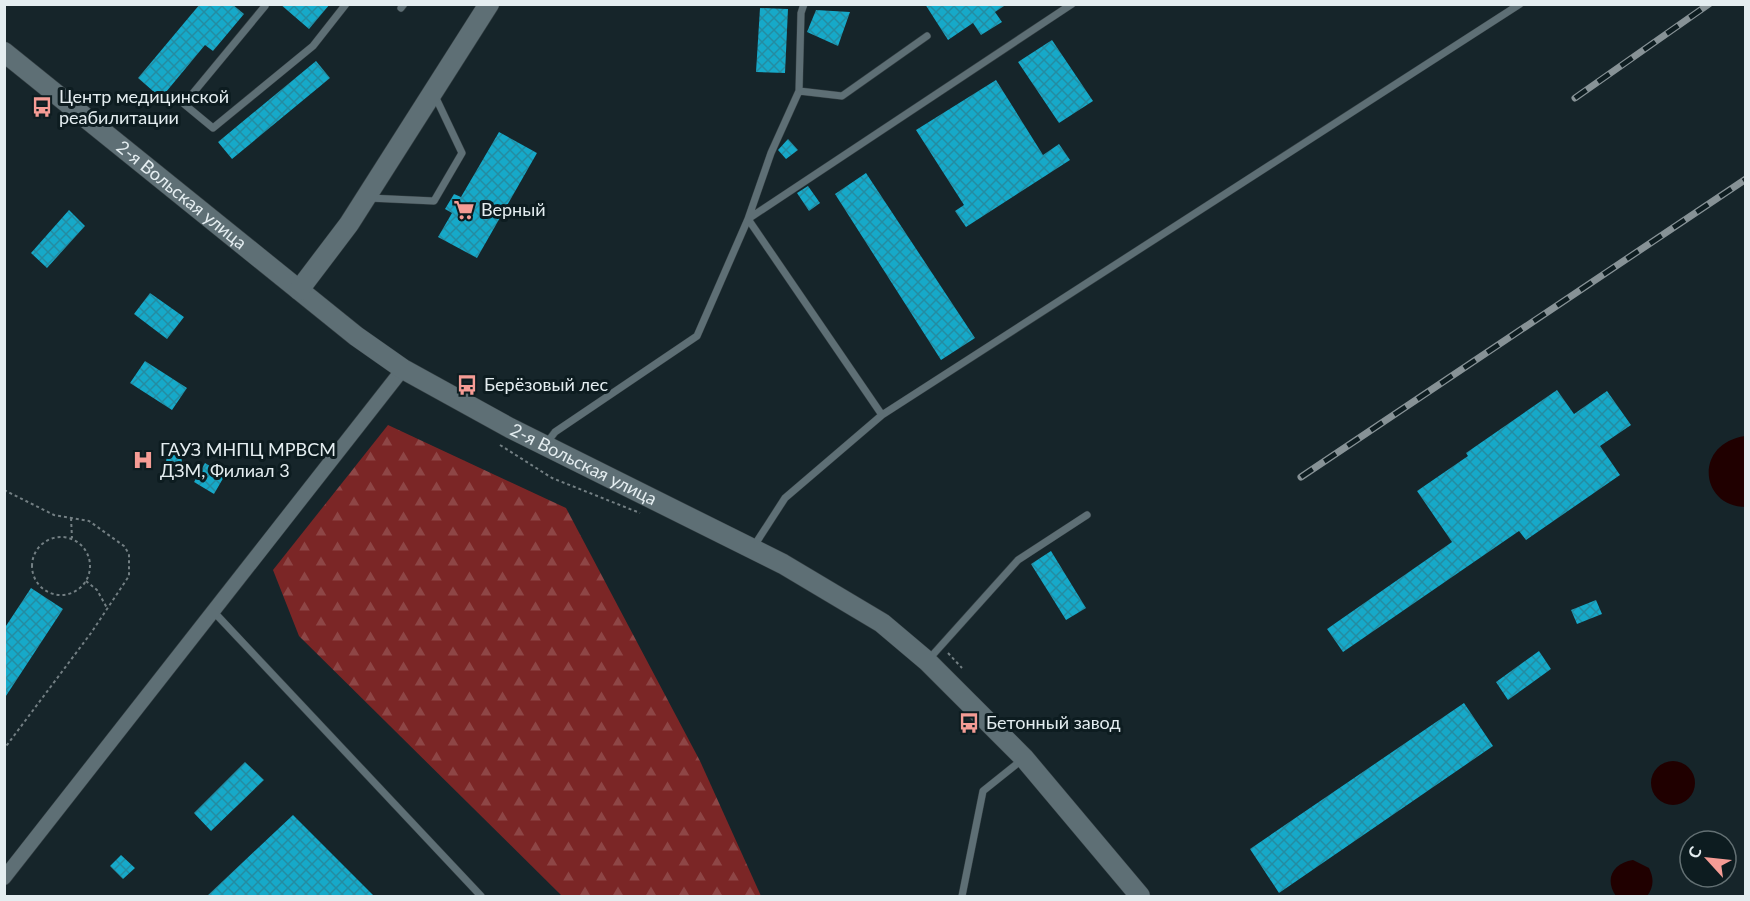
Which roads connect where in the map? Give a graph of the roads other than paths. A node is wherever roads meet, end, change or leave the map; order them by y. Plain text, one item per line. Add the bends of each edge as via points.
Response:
1 (346, 4) edge
2 (489, 4) edge
3 (804, 4) edge
4 (1072, 4) edge
5 (1520, 4) edge
6 (265, 6) edge
7 (927, 36) dead end
8 (4, 52) edge
9 (799, 91) junction
10 (433, 93) junction
11 (366, 198) junction
12 (748, 219) junction
13 (299, 290) junction
14 (403, 369) junction
15 (882, 415) junction
16 (544, 446) junction
17 (1087, 515) dead end
18 (753, 548) junction
19 (213, 611) junction
20 (927, 661) junction
21 (1024, 758) junction
22 (4, 878) edge
23 (481, 897) edge
24 (962, 897) edge
25 (1140, 897) edge

1 - 6 lane via 313,46 213,128 184,104
2 - 10 main road
3 - 9 lane
4 - 12 lane
5 - 15 lane
7 - 9 lane via 842,96
8 - 13 main road, 2-я Вольская улица
9 - 12 lane via 771,153
10 - 11 main road
10 - 11 lane via 462,153 434,201
11 - 13 main road
12 - 15 lane
12 - 16 lane via 698,336 555,432
13 - 14 main road, 2-я Вольская улица
14 - 16 main road, 2-я Вольская улица
14 - 19 street
15 - 18 lane via 785,498
16 - 18 main road, 2-я Вольская улица
17 - 20 lane via 1018,560
18 - 20 main road, 2-я Вольская улица via 882,623
19 - 22 street
19 - 23 lane
20 - 21 main road, 2-я Вольская улица
21 - 24 lane via 983,790
21 - 25 main road, 2-я Вольская улица

